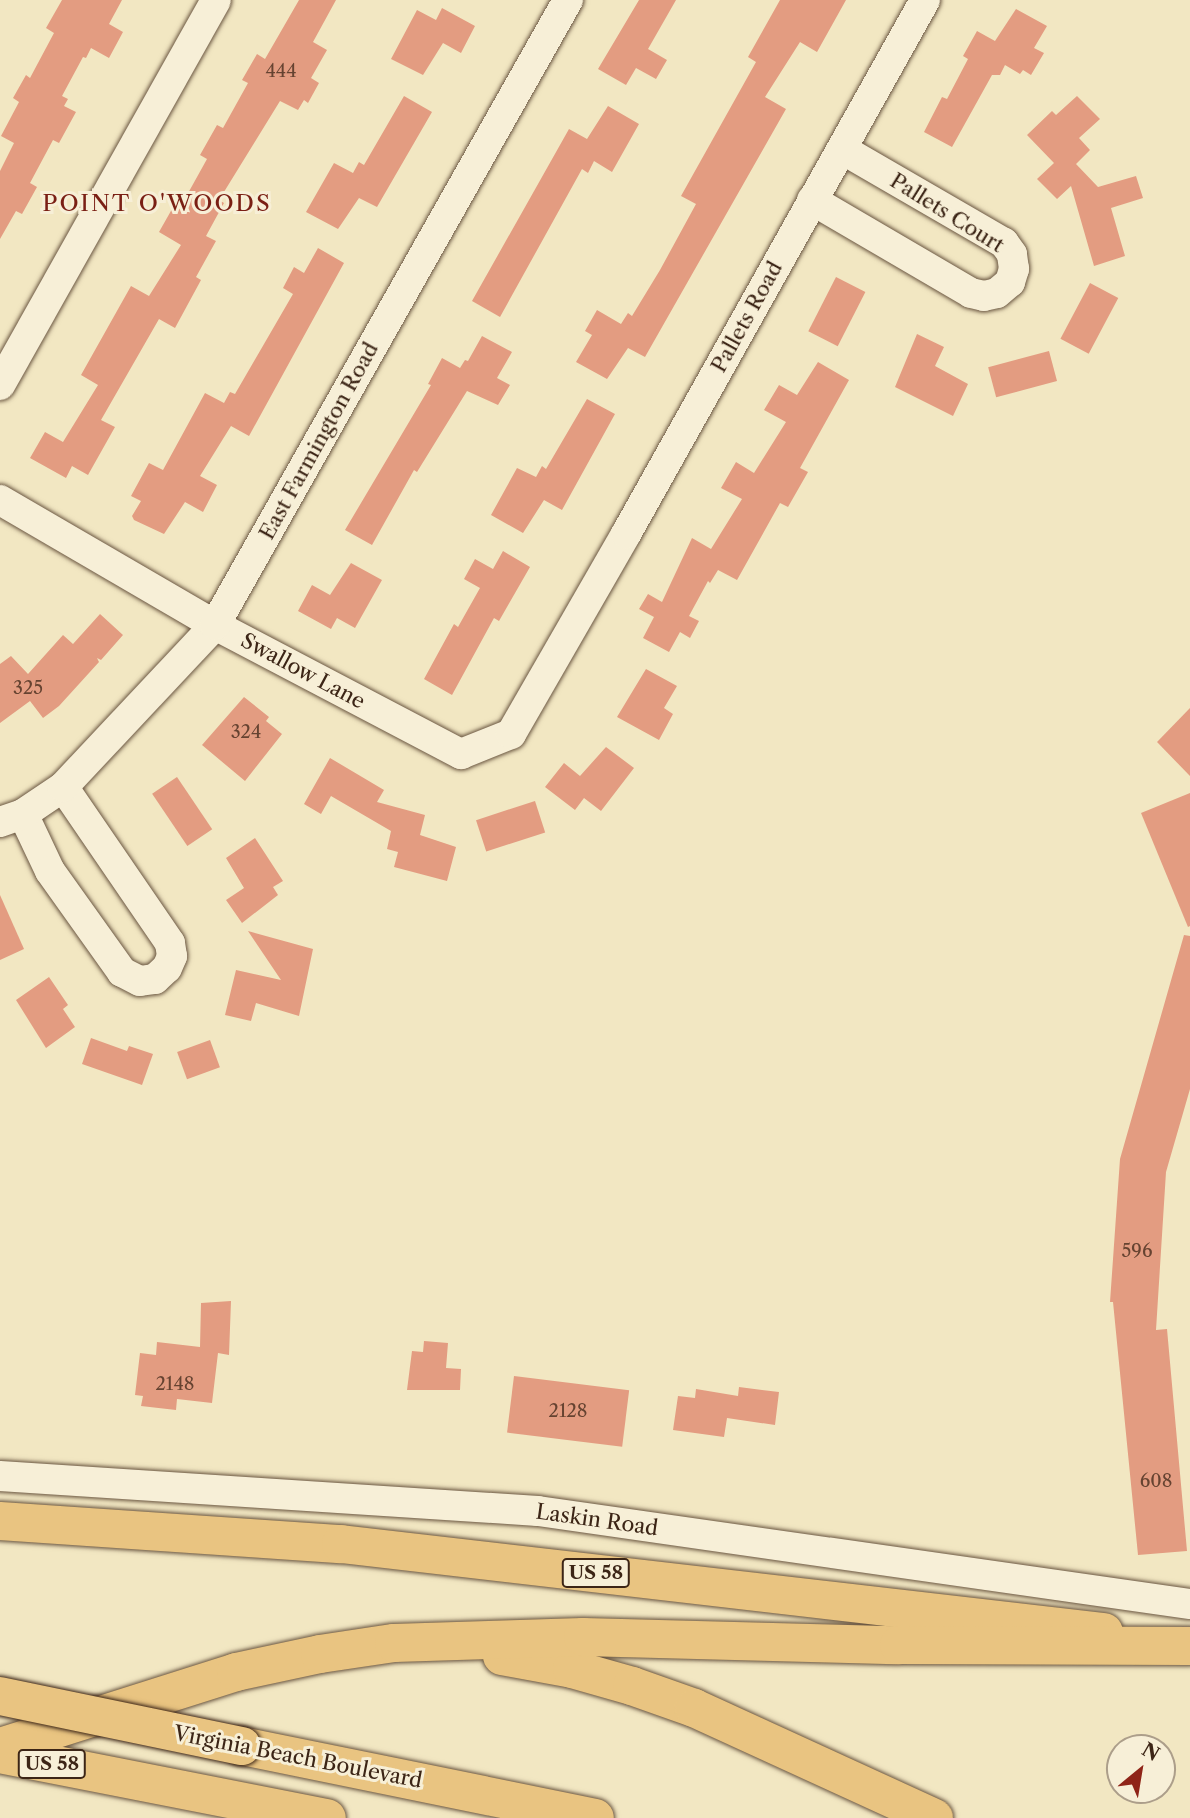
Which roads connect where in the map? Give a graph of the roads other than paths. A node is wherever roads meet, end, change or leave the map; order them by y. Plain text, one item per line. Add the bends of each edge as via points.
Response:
1 (216, 0) edge
2 (568, 0) edge
3 (925, 0) edge
4 (842, 149) junction
5 (812, 200) junction
6 (0, 385) edge
7 (0, 500) edge
8 (215, 625) junction
9 (569, 634) joint
10 (63, 788) junction
11 (11, 818) edge
12 (0, 1476) edge
13 (0, 1521) edge
14 (1190, 1604) edge
15 (394, 1643) junction
16 (1190, 1644) edge
17 (0, 1696) edge
18 (0, 1747) edge
19 (0, 1754) edge
20 (104, 1774) junction
21 (194, 1818) edge
22 (327, 1818) edge
23 (595, 1818) edge
24 (934, 1818) edge

1 - 6 street
2 - 8 street, East Farmington Road
3 - 4 street, Pallets Road
4 - 5 street, Pallets Road
4 - 5 street, Pallets Court via 1004,243 1012,254 1010,282 998,293 971,293
5 - 9 street, Pallets Road
7 - 8 street, Swallow Lane
8 - 9 street, Swallow Lane via 461,754 510,734
8 - 10 street, East Farmington Road
10 - 11 street, East Farmington Road
10 - 11 street via 170,943 172,956 167,968 155,979 140,981 122,972
12 - 14 street, Laskin Road via 538,1511
13 - 16 main road, US 58 via 341,1544
15 - 16 main road via 583,1637 899,1645
15 - 18 main road via 236,1672
15 - 24 main road via 526,1659 632,1686 721,1720
17 - 23 main road, Virginia Beach Boulevard, bridge
19 - 20 main road, US 58
20 - 21 main road, US 58
20 - 22 main road

